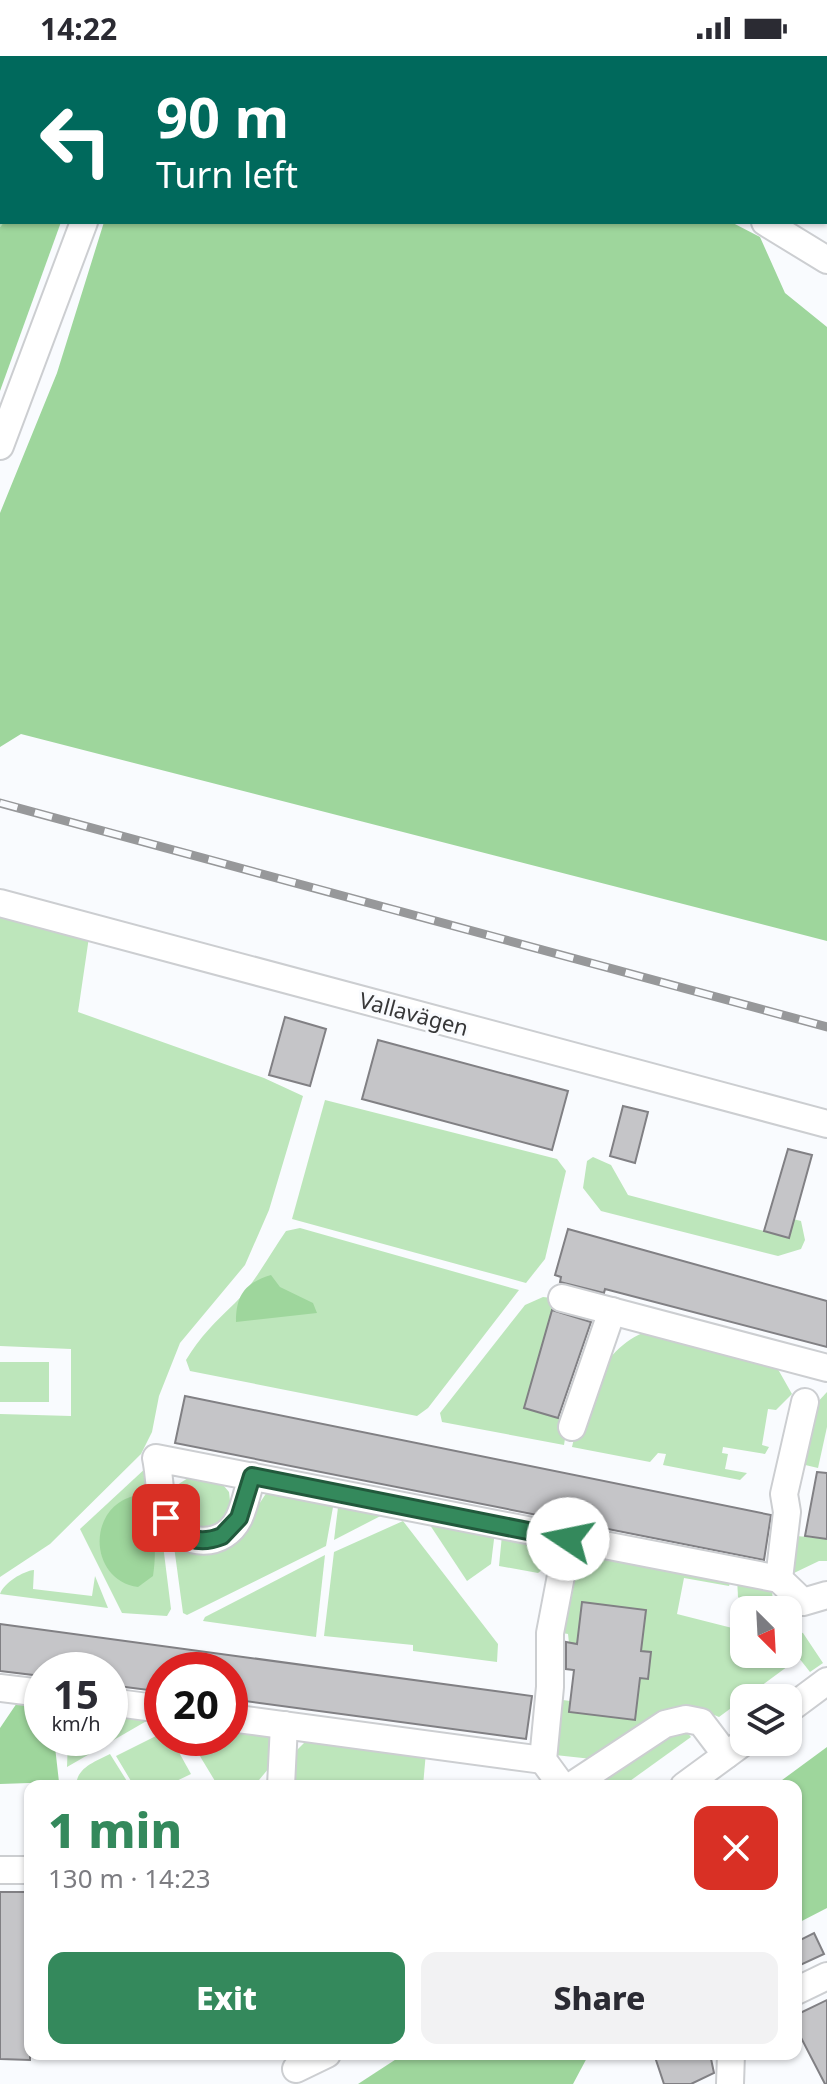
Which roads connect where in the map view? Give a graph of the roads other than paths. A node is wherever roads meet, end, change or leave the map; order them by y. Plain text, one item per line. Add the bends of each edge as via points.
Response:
1 (83, 224) edge
2 (768, 224) edge
3 (827, 260) edge
4 (0, 446) edge
5 (0, 903) edge
6 (827, 1124) edge
7 (562, 1298) dead end
8 (612, 1311) junction
9 (827, 1368) edge
10 (805, 1402) dead end
11 (572, 1427) dead end
12 (252, 1476) dead end
13 (568, 1539) junction
14 (779, 1579) junction
15 (827, 1595) edge
16 (827, 1681) edge
17 (1, 1692) edge
18 (24, 1693) edge
19 (802, 1700) edge
20 (248, 1720) edge
21 (284, 1725) junction
22 (730, 1744) edge
23 (730, 1752) edge
24 (543, 1760) junction
25 (281, 1780) edge
26 (558, 1780) edge
27 (580, 1780) edge
28 (692, 1780) edge
29 (0, 1870) edge
30 (24, 1870) edge
31 (827, 1976) edge
32 (802, 1988) edge
33 (313, 2060) edge
34 (731, 2060) edge
35 (292, 2069) edge
36 (730, 2084) edge

1 - 4 street
2 - 3 street
5 - 6 street, Vallavägen
7 - 8 street
8 - 9 street
8 - 11 street
10 - 14 street via 784,1494 787,1512
12 - 13 street
13 - 14 street
13 - 24 street via 550,1633
14 - 15 street via 803,1602
16 - 19 street
17 - 18 street
20 - 21 street
21 - 24 street
21 - 25 street
22 - 27 street via 701,1722 676,1721
23 - 28 street
24 - 26 street
29 - 30 street
31 - 32 street
33 - 35 street
34 - 36 street

